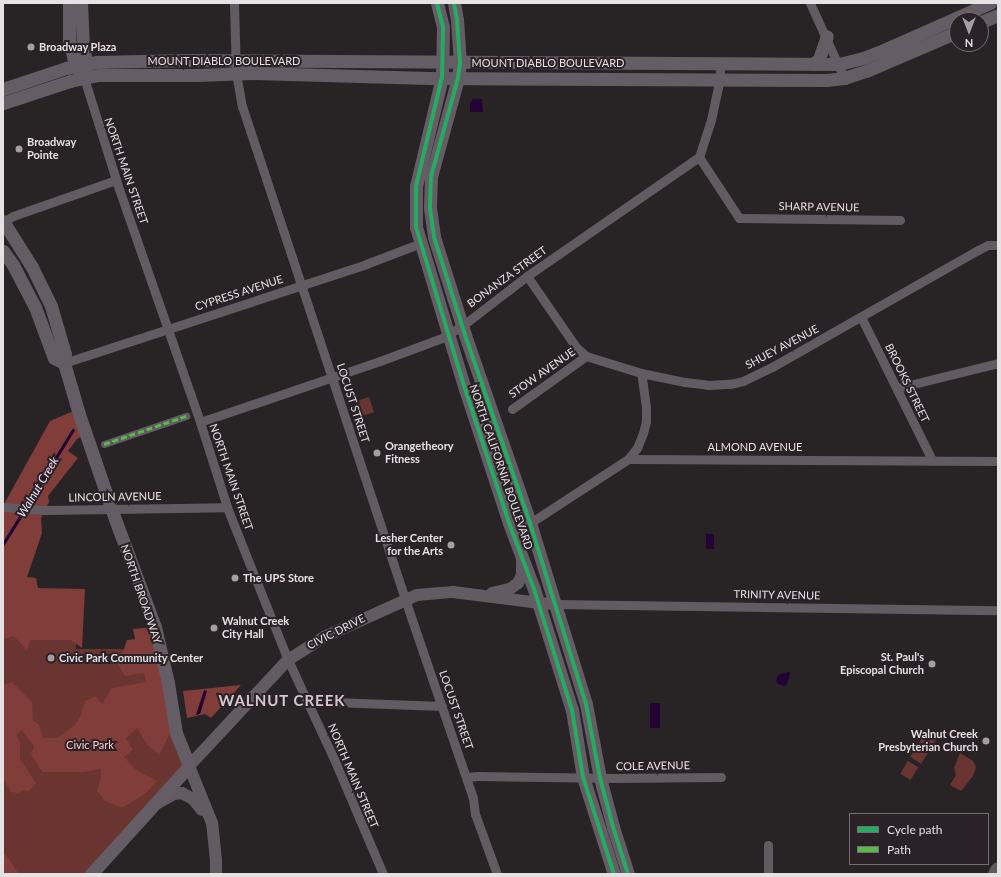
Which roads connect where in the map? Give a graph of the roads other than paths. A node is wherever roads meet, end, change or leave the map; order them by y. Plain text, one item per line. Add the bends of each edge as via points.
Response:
1 (69, 3) edge
2 (81, 3) edge
3 (234, 3) edge
4 (437, 3) edge
5 (454, 3) edge
6 (810, 3) edge
7 (990, 3) edge
8 (827, 36) junction
9 (949, 36) edge
10 (443, 62) junction
11 (460, 62) junction
12 (721, 64) junction
13 (812, 64) junction
14 (839, 64) junction
15 (80, 65) junction
16 (236, 67) junction
17 (442, 77) junction
18 (84, 78) junction
19 (458, 78) junction
20 (719, 78) junction
21 (844, 78) junction
22 (3, 89) edge
23 (3, 103) edge
24 (699, 157) junction
25 (116, 180) junction
26 (900, 220) dead end
27 (3, 221) edge
28 (421, 243) junction
29 (998, 245) edge
30 (3, 251) edge
31 (527, 276) junction
32 (302, 285) junction
33 (861, 317) junction
34 (462, 326) junction
35 (168, 329) junction
36 (450, 334) junction
37 (586, 356) junction
38 (64, 364) junction
39 (998, 364) edge
40 (641, 373) junction
41 (332, 378) junction
42 (897, 388) junction
43 (512, 409) dead end
44 (186, 416) dead end
45 (200, 422) junction
46 (104, 444) dead end
47 (628, 459) junction
48 (932, 460) junction
49 (998, 461) edge
50 (3, 507) edge
51 (227, 507) junction
52 (113, 510) junction
53 (530, 523) junction
54 (522, 558) junction
55 (483, 595) junction
56 (405, 599) junction
57 (539, 603) junction
58 (555, 604) junction
59 (998, 610) edge
60 (288, 660) junction
61 (306, 701) junction
62 (442, 706) junction
63 (189, 766) junction
64 (466, 777) junction
65 (583, 777) junction
66 (721, 777) dead end
67 (600, 778) junction
68 (150, 808) junction
69 (211, 820) junction
70 (768, 845) dead end
71 (998, 870) edge
72 (90, 874) edge
73 (216, 874) edge
74 (383, 874) edge
75 (497, 874) edge
76 (614, 874) edge
77 (628, 874) edge
78 (768, 874) edge
79 (996, 874) edge

1 - 15 main road via 69,39
2 - 15 main road via 83,47
3 - 16 street, LOCUST STREET
4 - 10 main road, NORTH CALIFORNIA BOULEVARD via 443,27
5 - 11 main road, NORTH CALIFORNIA BOULEVARD
6 - 8 street
7 - 14 main road, MOUNT DIABLO BOULEVARD via 886,49
8 - 13 main road via 819,59
8 - 14 street
9 - 21 main road, MOUNT DIABLO BOULEVARD via 866,72
10 - 11 main road, MOUNT DIABLO BOULEVARD
10 - 16 main road, MOUNT DIABLO BOULEVARD
10 - 17 main road, NORTH CALIFORNIA BOULEVARD
11 - 12 main road, MOUNT DIABLO BOULEVARD
11 - 19 main road, NORTH CALIFORNIA BOULEVARD
12 - 13 main road, MOUNT DIABLO BOULEVARD
12 - 20 street
13 - 14 main road, MOUNT DIABLO BOULEVARD
14 - 21 street
15 - 16 main road, MOUNT DIABLO BOULEVARD via 161,60
15 - 18 main road
15 - 22 main road, MOUNT DIABLO BOULEVARD
16 - 17 main road, MOUNT DIABLO BOULEVARD
16 - 18 main road, MOUNT DIABLO BOULEVARD via 197,75 100,75
16 - 32 street, LOCUST STREET via 242,106
17 - 19 main road, MOUNT DIABLO BOULEVARD
17 - 28 main road, NORTH CALIFORNIA BOULEVARD via 416,186 416,226
18 - 23 main road, MOUNT DIABLO BOULEVARD
18 - 25 street, NORTH MAIN STREET
19 - 20 main road, MOUNT DIABLO BOULEVARD
19 - 34 main road, NORTH CALIFORNIA BOULEVARD via 431,177 430,208 434,237
20 - 21 main road, MOUNT DIABLO BOULEVARD
20 - 24 street via 711,120
24 - 26 street, SHARP AVENUE via 738,218
24 - 31 street, BONANZA STREET
25 - 27 street
25 - 35 street, NORTH MAIN STREET
27 - 38 main road, NORTH BROADWAY via 32,267 51,306 65,354
28 - 32 street, CYPRESS AVENUE
28 - 36 main road, NORTH CALIFORNIA BOULEVARD
29 - 33 street, SHUEY AVENUE via 988,245 978,250
30 - 38 main road, NORTH BROADWAY via 35,307 54,358
31 - 34 street, BONANZA STREET
31 - 37 street, SHUEY AVENUE via 576,347
32 - 35 street, CYPRESS AVENUE
32 - 41 street, LOCUST STREET
33 - 40 street, SHUEY AVENUE via 772,368 743,381 708,385
33 - 42 street, BROOKS STREET
34 - 36 street, BONANZA STREET
34 - 53 main road, NORTH CALIFORNIA BOULEVARD
35 - 38 street, CYPRESS AVENUE
35 - 45 street, NORTH MAIN STREET
36 - 41 street, BONANZA STREET
36 - 54 main road, NORTH CALIFORNIA BOULEVARD via 500,497
37 - 40 street, SHUEY AVENUE
37 - 43 street, STOW AVENUE
38 - 52 main road, NORTH BROADWAY
39 - 42 street
40 - 47 street via 646,421 636,448
41 - 45 street, BONANZA STREET
41 - 56 street, LOCUST STREET
42 - 48 street, BROOKS STREET
44 - 46 street
45 - 51 street, NORTH MAIN STREET
47 - 48 street, ALMOND AVENUE
47 - 53 street
48 - 49 street, ALMOND AVENUE
50 - 52 street, LINCOLN AVENUE
51 - 52 street, LINCOLN AVENUE
51 - 60 street, NORTH MAIN STREET
52 - 63 main road, NORTH BROADWAY via 155,627 176,733
53 - 58 main road, NORTH CALIFORNIA BOULEVARD
54 - 55 street via 522,575 518,584 510,590
54 - 57 main road, NORTH CALIFORNIA BOULEVARD
55 - 56 street, CIVIC DRIVE via 432,593
55 - 57 street, CIVIC DRIVE
56 - 60 street, CIVIC DRIVE via 324,637
56 - 62 street, LOCUST STREET
57 - 58 street, CIVIC DRIVE
57 - 65 main road, NORTH CALIFORNIA BOULEVARD via 572,710
58 - 59 street, TRINITY AVENUE
58 - 67 main road, NORTH CALIFORNIA BOULEVARD via 586,704
60 - 61 street, NORTH MAIN STREET
60 - 63 street, CIVIC DRIVE
61 - 62 street
61 - 74 street, NORTH MAIN STREET
62 - 64 street, LOCUST STREET
63 - 68 main road, CIVIC DRIVE
63 - 69 street, NORTH BROADWAY
64 - 65 street, COLE AVENUE
64 - 75 street, LOCUST STREET via 475,814
65 - 67 street, COLE AVENUE
65 - 76 main road, NORTH CALIFORNIA BOULEVARD
66 - 67 street, COLE AVENUE
67 - 77 main road, NORTH CALIFORNIA BOULEVARD
68 - 69 street via 174,794 185,794 194,799
68 - 72 main road, CIVIC DRIVE
69 - 73 street, NORTH BROADWAY
70 - 78 street
71 - 79 highway

